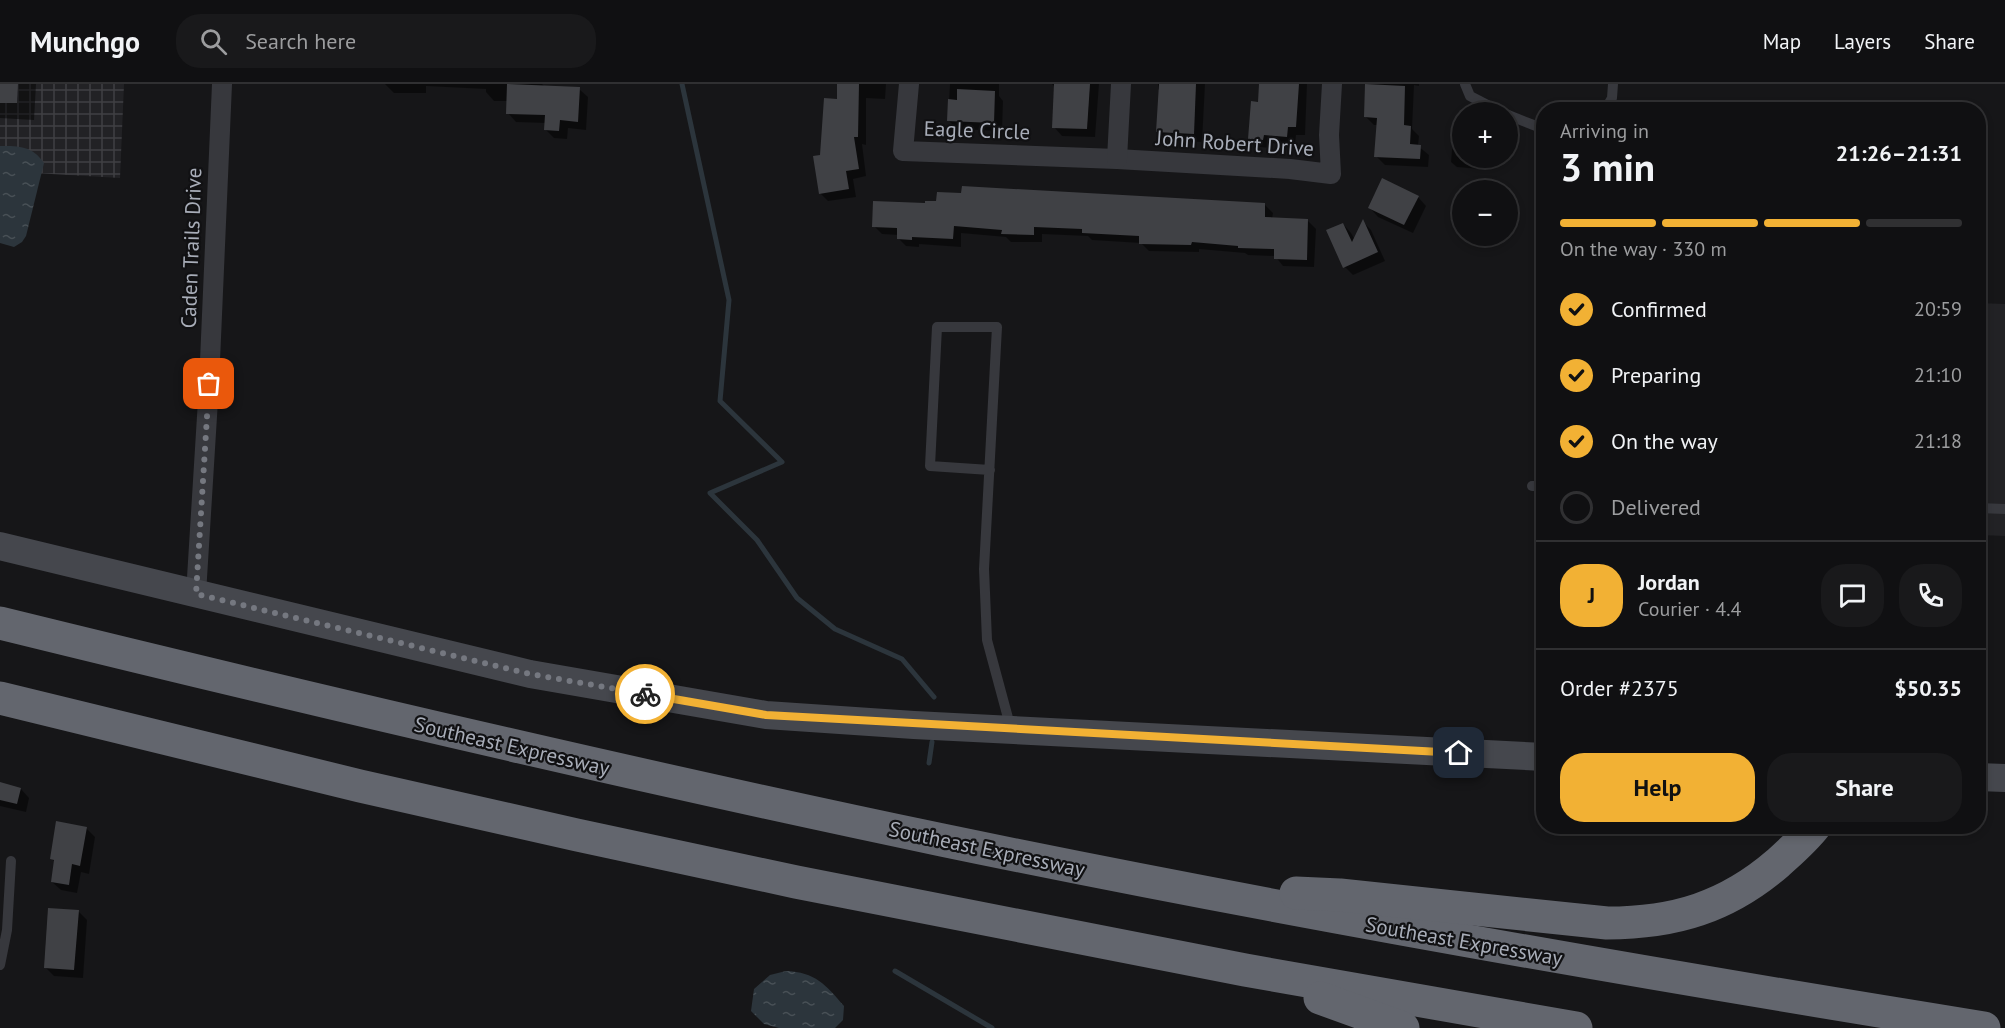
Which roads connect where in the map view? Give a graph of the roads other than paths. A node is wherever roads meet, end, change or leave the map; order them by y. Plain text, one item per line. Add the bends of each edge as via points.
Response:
1 (222, 84) edge
2 (909, 84) edge
3 (1121, 84) edge
4 (1332, 84) edge
5 (1465, 84) edge
6 (1613, 84) edge
7 (1482, 102) edge
8 (1610, 102) edge
9 (1518, 119) edge
10 (1536, 126) edge
11 (1118, 159) junction
12 (990, 470) junction
13 (1986, 509) edge
14 (2005, 510) edge
15 (0, 546) edge
16 (196, 594) junction
17 (0, 623) edge
18 (0, 698) edge
19 (1012, 730) junction
20 (1536, 757) edge
21 (1986, 777) edge
22 (2005, 778) edge
23 (1807, 834) edge
24 (11, 861) dead end
25 (1172, 886) junction
26 (0, 965) edge
27 (1245, 969) junction
28 (1403, 1028) edge
29 (1576, 1028) edge
30 (1984, 1028) edge

1 - 16 street, Caden Trails Drive
2 - 11 street, Eagle Circle via 903,151
3 - 11 street
4 - 11 street, John Robert Drive via 1331,174
5 - 7 lane via 1470,96
6 - 8 lane
9 - 10 lane
12 - 12 lane via 998,327 937,327 930,466
12 - 19 lane via 984,569 987,640
13 - 14 lane
15 - 16 street
16 - 19 street via 530,674 766,715
17 - 25 highway, Southeast Expressway via 485,740
18 - 27 highway via 577,836
19 - 20 street
21 - 22 street
23 - 25 highway via 1743,890 1695,912 1638,923 1340,895
24 - 26 lane via 7,930
25 - 30 highway, Southeast Expressway via 1662,976
27 - 28 highway
27 - 29 highway

